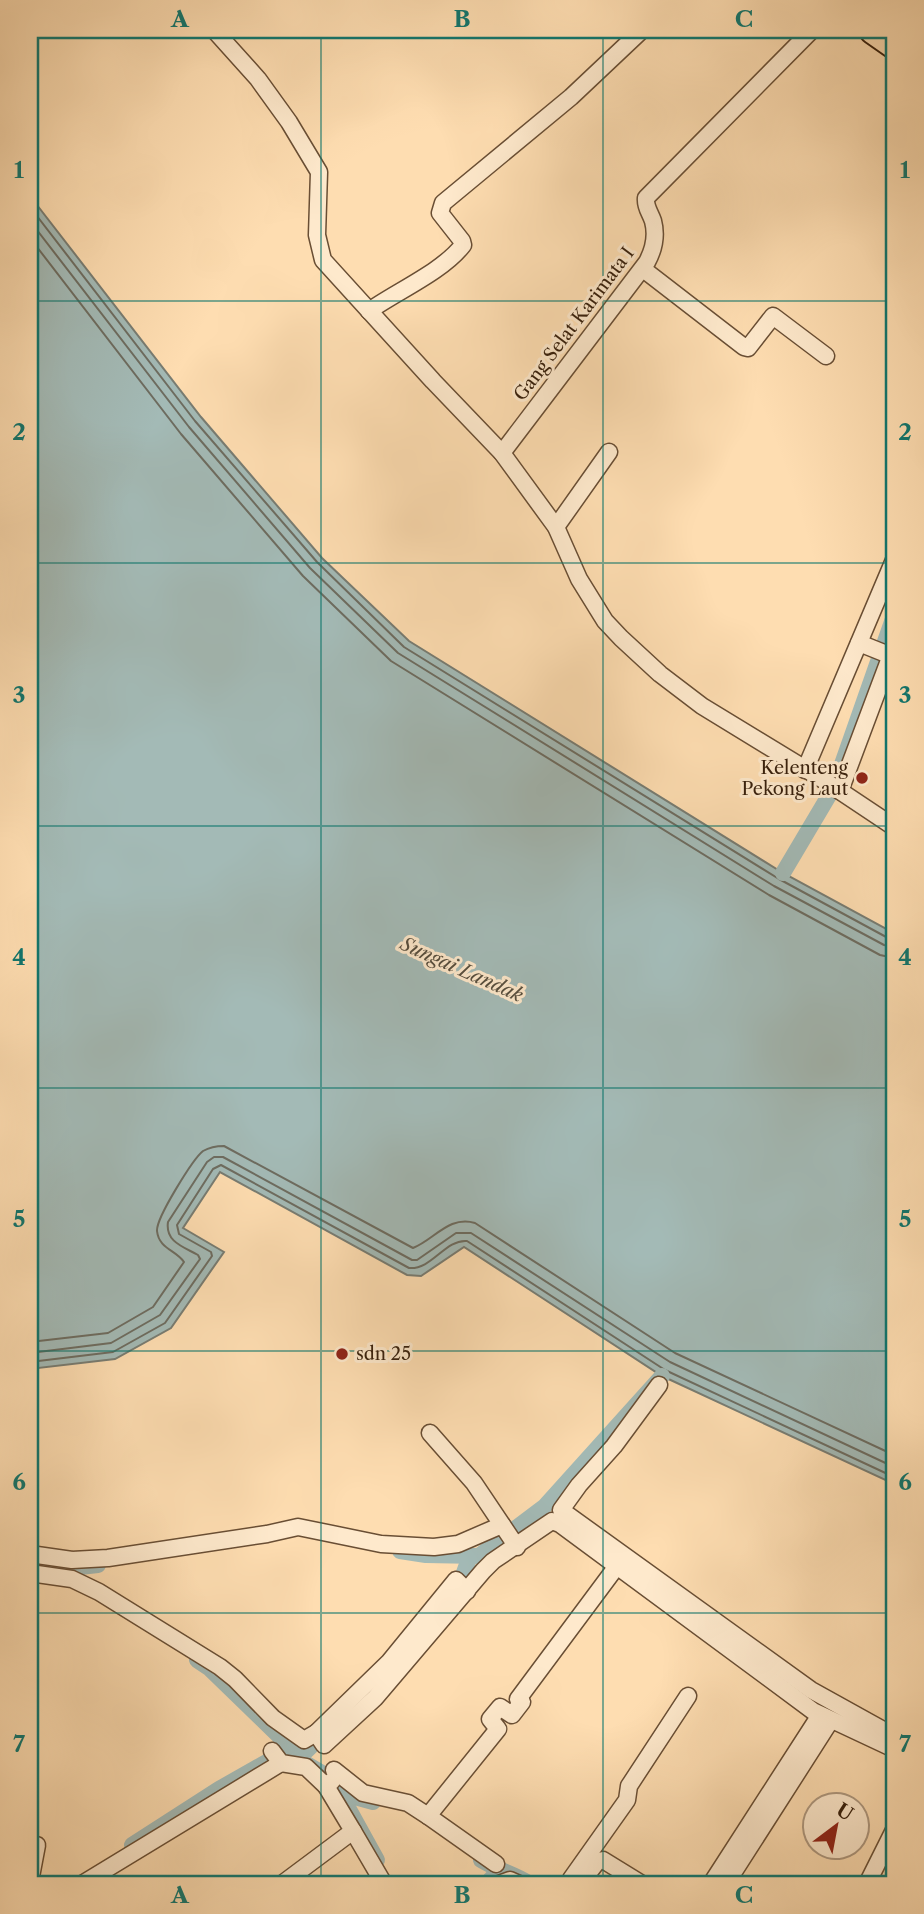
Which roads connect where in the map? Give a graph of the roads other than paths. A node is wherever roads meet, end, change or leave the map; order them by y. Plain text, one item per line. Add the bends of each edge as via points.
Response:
1 (215, 30) edge
2 (642, 30) edge
3 (812, 30) edge
4 (874, 30) edge
5 (894, 44) edge
6 (643, 269) junction
7 (369, 311) junction
8 (826, 356) dead end
9 (609, 452) dead end
10 (502, 453) junction
11 (556, 527) junction
12 (894, 560) edge
13 (859, 643) junction
14 (893, 653) edge
15 (805, 770) junction
16 (840, 791) junction
17 (894, 827) edge
18 (659, 1385) dead end
19 (430, 1433) dead end
20 (556, 1516) junction
21 (502, 1525) junction
22 (517, 1546) junction
23 (435, 1547) junction
24 (30, 1554) edge
25 (431, 1564) dead end
26 (617, 1566) junction
27 (30, 1573) edge
28 (670, 1598) junction
29 (746, 1653) junction
30 (688, 1696) dead end
31 (827, 1718) junction
32 (893, 1743) edge
33 (326, 1786) junction
34 (428, 1816) junction
35 (894, 1830) edge
36 (353, 1831) junction
37 (37, 1845) dead end
38 (496, 1864) dead end
39 (30, 1882) edge
40 (575, 1883) edge
41 (82, 1884) edge
42 (282, 1884) edge
43 (384, 1884) edge
44 (499, 1884) edge
45 (519, 1884) edge
46 (642, 1884) edge
47 (711, 1884) edge
48 (726, 1884) edge
49 (867, 1884) edge

1 - 7 street via 258,79 315,163 319,172 317,235 323,260
2 - 7 street via 571,97 443,203 440,213 463,245 428,274
3 - 6 street, Gang Selat Karimata I via 646,198 655,237
4 - 5 highway
6 - 8 street via 744,347 748,348 773,316
6 - 10 street, Gang Selat Karimata I
7 - 10 street
9 - 11 street
10 - 11 street
11 - 15 street via 579,579 621,638 702,706
12 - 13 street
13 - 14 street
13 - 15 street
14 - 16 street
15 - 16 street
16 - 17 street
18 - 20 street
19 - 21 street via 474,1483
20 - 22 street
20 - 26 street via 560,1524
20 - 28 street
21 - 22 street
21 - 23 street via 458,1544
22 - 27 street via 461,1585 394,1667 375,1698 320,1739 304,1740 273,1718 220,1667 99,1592 72,1579
23 - 24 street via 381,1544 298,1527 108,1558 72,1560
23 - 25 street
26 - 28 street
26 - 34 street via 518,1699 522,1702 512,1715 500,1707 491,1719 498,1729
28 - 29 street
29 - 31 street
29 - 32 street
30 - 40 street via 629,1786 627,1800
31 - 32 street
31 - 47 street
31 - 48 street
33 - 34 street via 337,1772 363,1793 408,1803
33 - 36 street
33 - 41 street via 306,1767 277,1757
34 - 38 street
35 - 49 street
36 - 42 street
36 - 43 street
37 - 39 street
40 - 46 street via 601,1860
44 - 45 street via 510,1880

